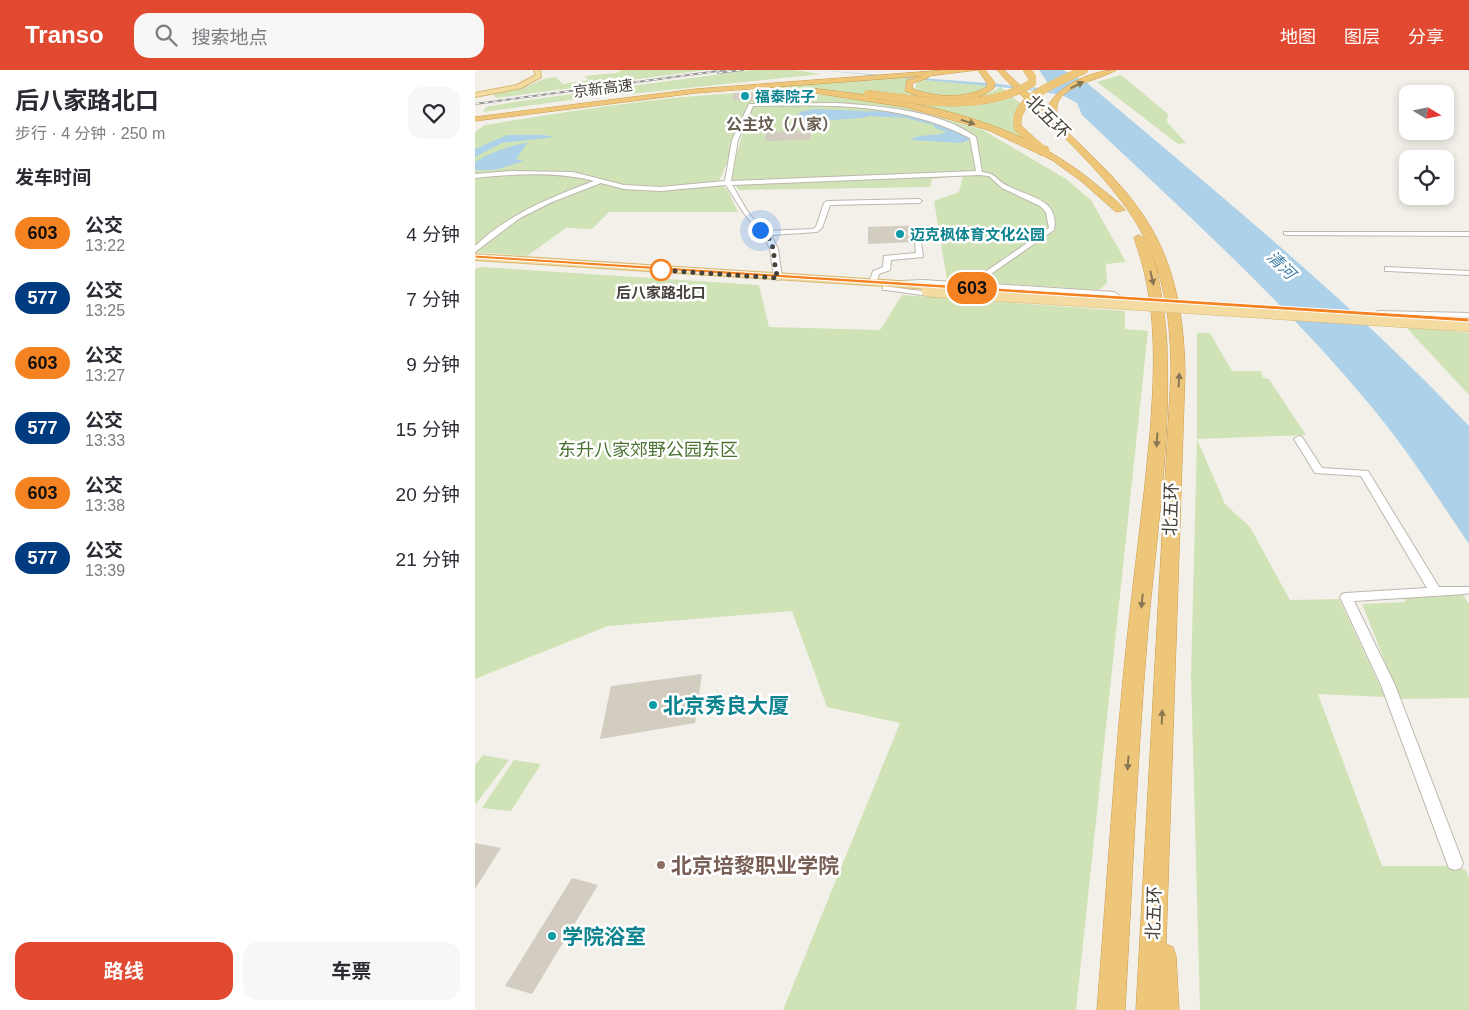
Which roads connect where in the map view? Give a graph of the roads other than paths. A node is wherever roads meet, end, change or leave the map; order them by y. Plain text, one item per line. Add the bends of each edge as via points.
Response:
1 (537, 70) edge
2 (886, 70) edge
3 (974, 70) edge
4 (981, 70) edge
5 (991, 70) edge
6 (1000, 70) edge
7 (1027, 70) edge
8 (1084, 70) edge
9 (961, 71) edge
10 (1110, 71) edge
11 (924, 72) edge
12 (836, 74) junction
13 (708, 81) dead end
14 (475, 95) edge
15 (659, 95) junction
16 (869, 96) junction
17 (1028, 102) junction
18 (511, 112) junction
19 (475, 118) edge
20 (1056, 124) junction
21 (1045, 152) junction
22 (979, 173) junction
23 (475, 176) edge
24 (600, 181) junction
25 (728, 183) junction
26 (919, 201) dead end
27 (1120, 210) junction
28 (764, 233) junction
29 (1286, 233) dead end
30 (1469, 234) edge
31 (918, 242) dead end
32 (475, 250) edge
33 (475, 256) edge
34 (475, 261) edge
35 (1388, 269) dead end
36 (1469, 273) edge
37 (778, 278) junction
38 (873, 283) junction
39 (970, 285) junction
40 (887, 286) junction
41 (928, 288) junction
42 (1257, 308) dead end
43 (1469, 315) edge
44 (1381, 316) junction
45 (1469, 320) edge
46 (1469, 328) edge
47 (1299, 439) dead end
48 (1465, 590) dead end
49 (1435, 591) junction
50 (1158, 821) junction
51 (1455, 863) dead end
52 (1111, 1010) edge
53 (1150, 1010) edge
54 (1165, 1010) edge

1 - 14 main road via 539,76 527,84
2 - 12 highway
3 - 9 highway, 京新高速
4 - 9 highway via 991,86 985,92 961,97 931,96 910,90 907,86 933,75
5 - 17 highway, 北五环
6 - 17 highway, 北五环, bridge
7 - 16 highway, bridge via 1033,76 1032,83 1022,91 1002,97 948,101
8 - 21 highway, bridge via 1046,88 1022,107 1017,116 1018,128
9 - 11 highway, 京新高速
20 -> 10 highway via 1053,104 1058,95
11 - 12 highway, 京新高速
11 - 15 highway, 京新高速
12 - 18 highway, 京新高速
13 - 18 highway
15 - 16 highway via 748,90
15 - 19 highway, 京新高速
16 -> 21 highway via 968,122
17 - 20 highway, 北五环
17 - 27 highway, 北五环
18 - 19 highway, 京新高速
50 -> 20 highway, 北五环 via 1175,422 1180,378 1175,307 1147,228 1117,188
21 - 27 highway via 1080,175
22 - 25 street
22 - 25 street via 973,137 923,115 870,108 751,105 735,140
22 - 39 street via 991,175 999,186 1037,201 1048,210 1052,229
23 - 24 street via 573,174
24 - 25 street via 624,187 660,189
24 - 32 street via 532,208 503,224
25 - 28 street via 745,211
26 - 28 street via 827,203 819,228 815,230
27 -> 52 highway, 北五环 via 1146,253 1162,340 1155,478 1137,641
28 - 37 street via 775,249
29 - 30 street
31 - 38 street via 921,255 887,258 887,268 876,273
33 - 37 main road
34 - 40 main road
35 - 36 street
37 - 38 main road
38 - 40 main road
39 - 40 street via 923,282
39 - 40 street via 1114,294 1123,300 1115,305 927,294
40 - 41 main road
41 - 45 main road
41 - 46 main road, bridge
42 - 44 street, bridge
43 - 44 street
44 - 46 street
47 - 49 street via 1319,471 1365,473
48 - 49 street
49 - 51 street via 1347,597 1388,685
50 - 53 highway, 北五环
50 - 54 highway

